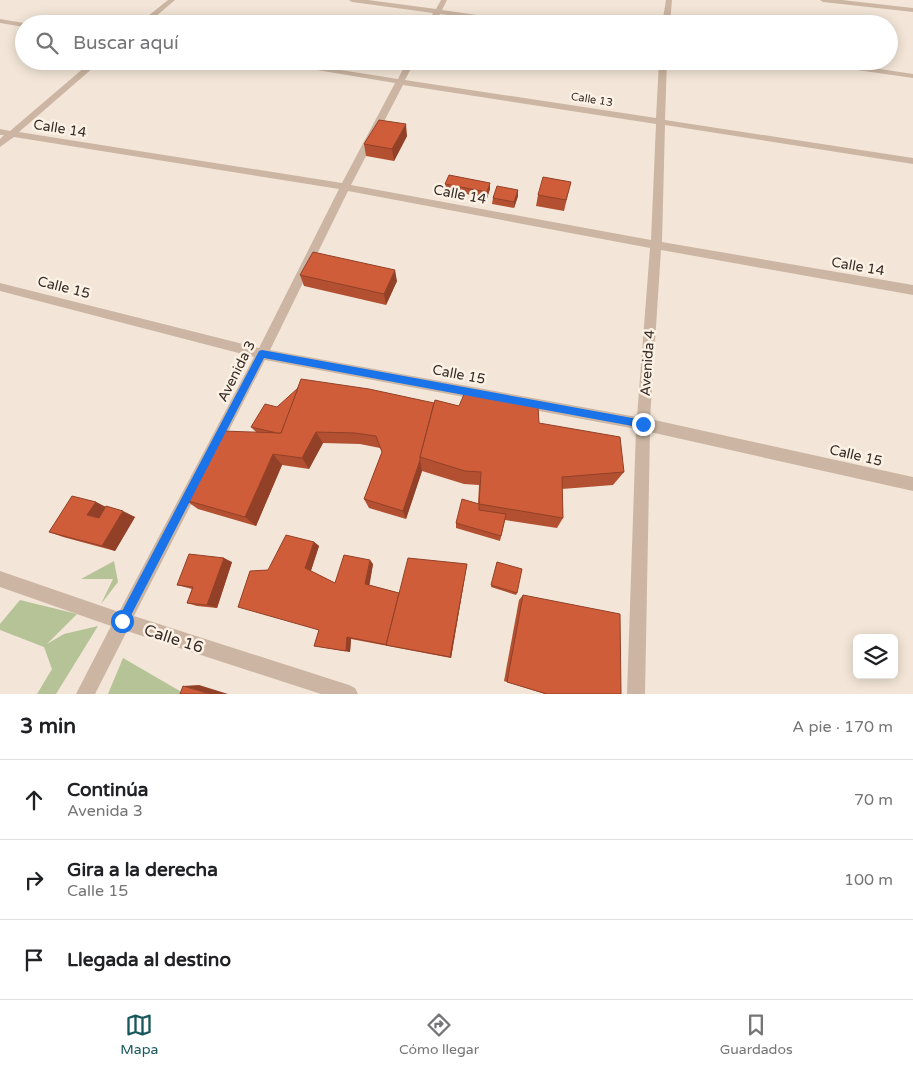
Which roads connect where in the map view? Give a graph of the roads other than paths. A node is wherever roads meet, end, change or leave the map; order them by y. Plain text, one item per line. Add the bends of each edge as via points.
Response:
1 (172, 0) edge
2 (352, 0) edge
3 (444, 0) edge
4 (669, 0) edge
5 (823, 0) edge
6 (913, 10) edge
7 (437, 11) junction
8 (153, 15) edge
9 (435, 15) edge
10 (467, 15) edge
11 (667, 15) edge
12 (0, 21) edge
13 (15, 23) edge
14 (86, 70) edge
15 (325, 70) edge
16 (406, 70) edge
17 (663, 70) edge
18 (871, 70) edge
19 (913, 76) edge
20 (400, 82) junction
21 (660, 121) junction
22 (0, 132) edge
23 (11, 134) junction
24 (0, 144) edge
25 (913, 161) edge
26 (345, 187) junction
27 (656, 245) junction
28 (0, 287) edge
29 (913, 290) edge
30 (262, 354) junction
31 (643, 424) junction
32 (913, 484) edge
33 (0, 579) edge
34 (122, 621) junction
35 (85, 694) edge
36 (349, 694) edge
37 (636, 694) edge

1 - 8 street
2 - 7 street
3 - 7 street
4 - 11 street
5 - 6 street
7 - 9 street
7 - 10 street
12 - 13 street
14 - 23 street
15 - 20 street, Calle 13
16 - 20 street, Avenida 3
17 - 21 street, Avenida 4
18 - 19 street
20 - 21 street, Calle 13
20 - 26 street, Avenida 3
21 - 25 street, Calle 13
21 - 27 street, Avenida 4
22 - 23 street, Calle 14
23 - 24 street
23 - 26 street, Calle 14
26 - 27 street, Calle 14
26 - 30 street, Avenida 3
27 - 29 street, Calle 14
27 - 31 street, Avenida 4
28 - 30 street, Calle 15
30 - 31 street, Calle 15
30 - 34 street, Avenida 3
31 - 32 street, Calle 15
31 - 37 street, Avenida 4
33 - 34 street, Calle 16
34 - 35 street, Avenida 3
34 - 36 street, Calle 16

